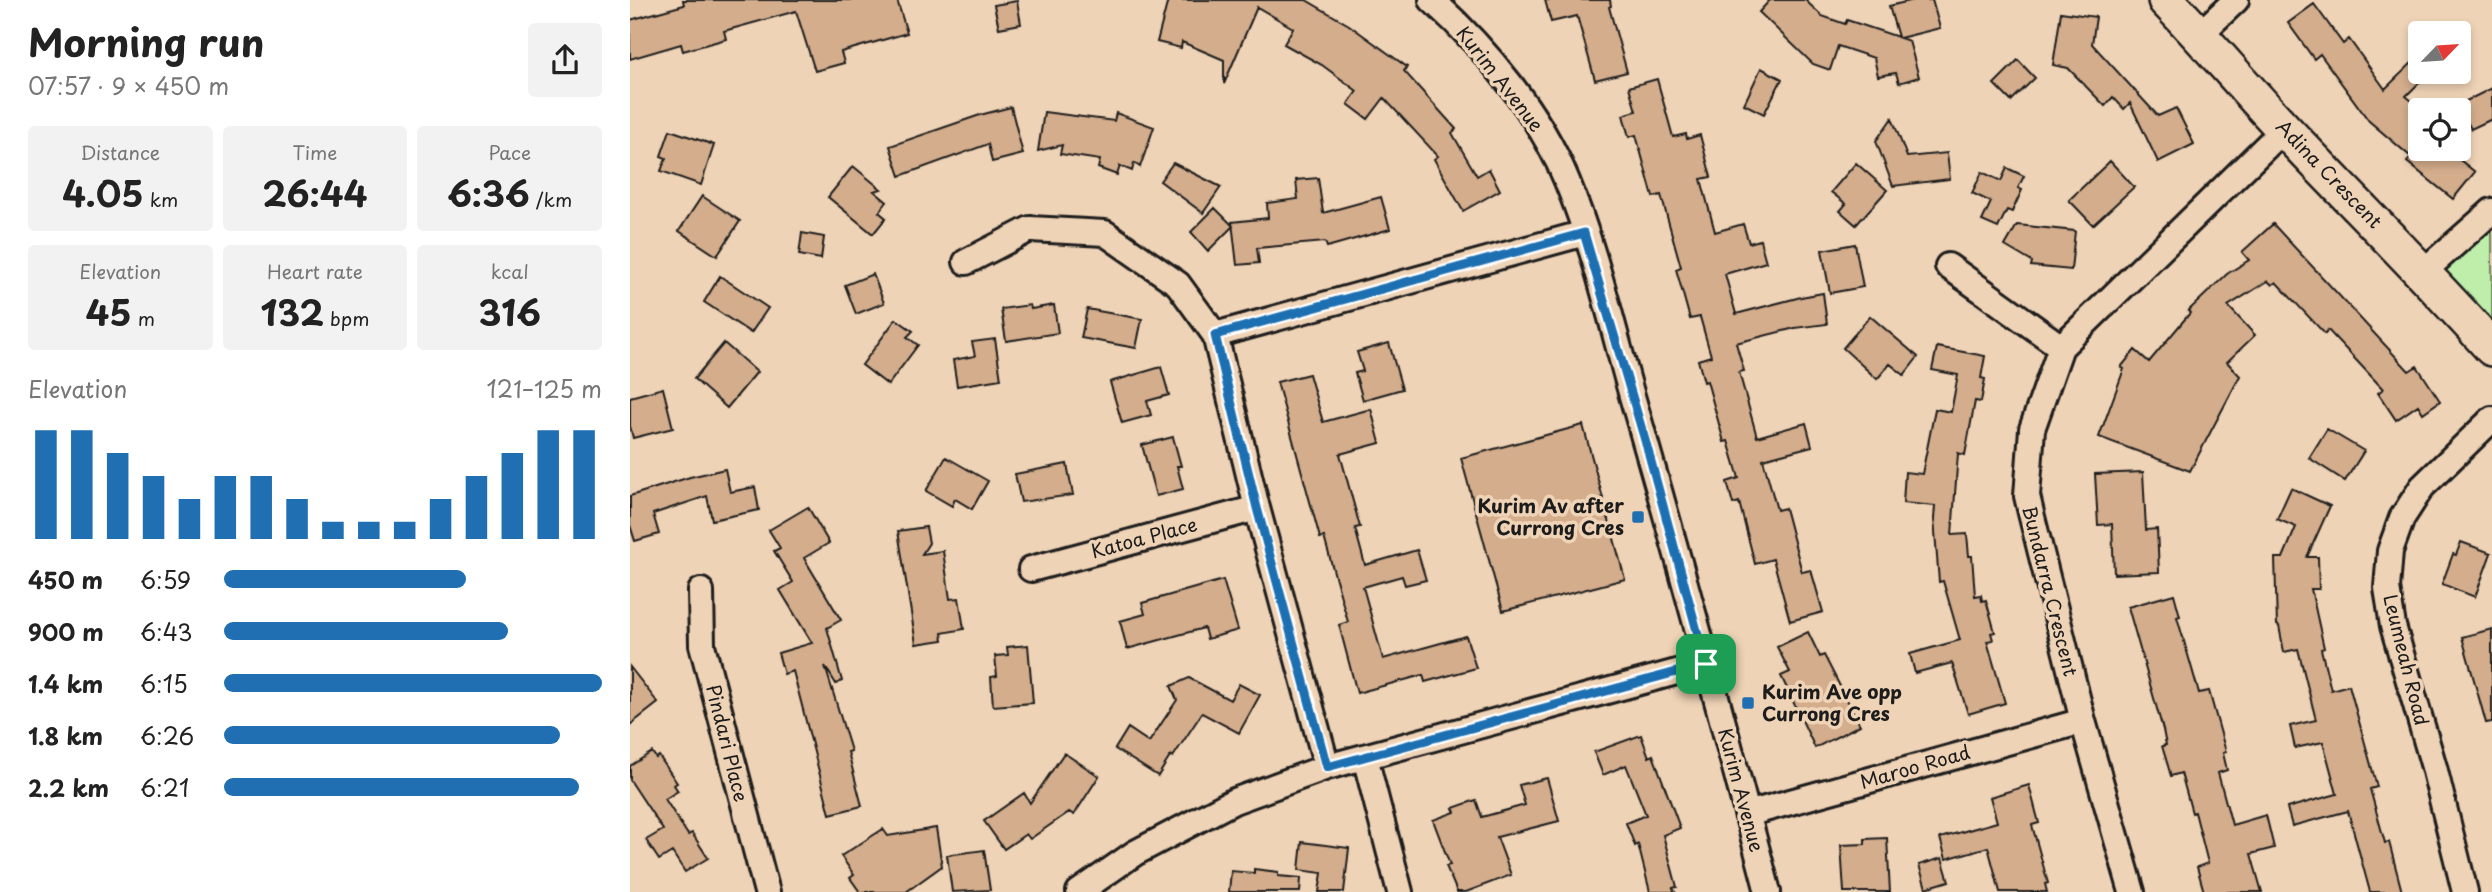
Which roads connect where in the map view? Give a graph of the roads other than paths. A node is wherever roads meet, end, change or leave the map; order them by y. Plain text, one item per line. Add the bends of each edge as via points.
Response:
1 (1432, 0) edge
2 (2166, 0) edge
3 (2236, 0) edge
4 (2200, 34) junction
5 (2284, 129) junction
6 (2492, 211) edge
7 (1584, 233) junction
8 (966, 262) dead end
9 (1948, 266) dead end
10 (2423, 272) junction
11 (1215, 335) junction
12 (2061, 347) junction
13 (2492, 348) edge
14 (2492, 419) edge
15 (1257, 508) junction
16 (1031, 569) dead end
17 (701, 591) dead end
18 (1706, 664) junction
19 (2083, 721) junction
20 (1365, 758) junction
21 (1327, 767) junction
22 (1747, 814) junction
23 (766, 892) edge
24 (1079, 892) edge
25 (1400, 892) edge
26 (1768, 892) edge
27 (2132, 892) edge
28 (2465, 892) edge

1 - 7 street, Kurim Avenue via 1460,26 1525,106 1567,180
2 - 4 street, Adina Crescent
3 - 4 street
4 - 5 street, Adina Crescent
5 - 10 street, Adina Crescent
5 - 12 street, Bundarra Crescent
6 - 10 street
7 - 11 street
7 - 18 street, Kurim Avenue
8 - 11 street via 1030,229 1105,233 1178,284
9 - 12 street
10 - 13 street, Adina Crescent
11 - 15 street
12 - 19 street, Bundarra Crescent via 2032,429 2027,496
14 - 28 street, Leumeah Road via 2422,487 2402,518 2390,551 2387,588 2393,626
15 - 16 street, Katoa Place
15 - 21 street
17 - 23 street, Pindari Place via 702,645
18 - 20 street
18 - 22 street, Kurim Avenue
19 - 22 street, Maroo Road
19 - 27 street, Bundarra Crescent
20 - 21 street
20 - 25 street
21 - 24 street via 1234,801 1135,853
22 - 26 street, Kurim Avenue

